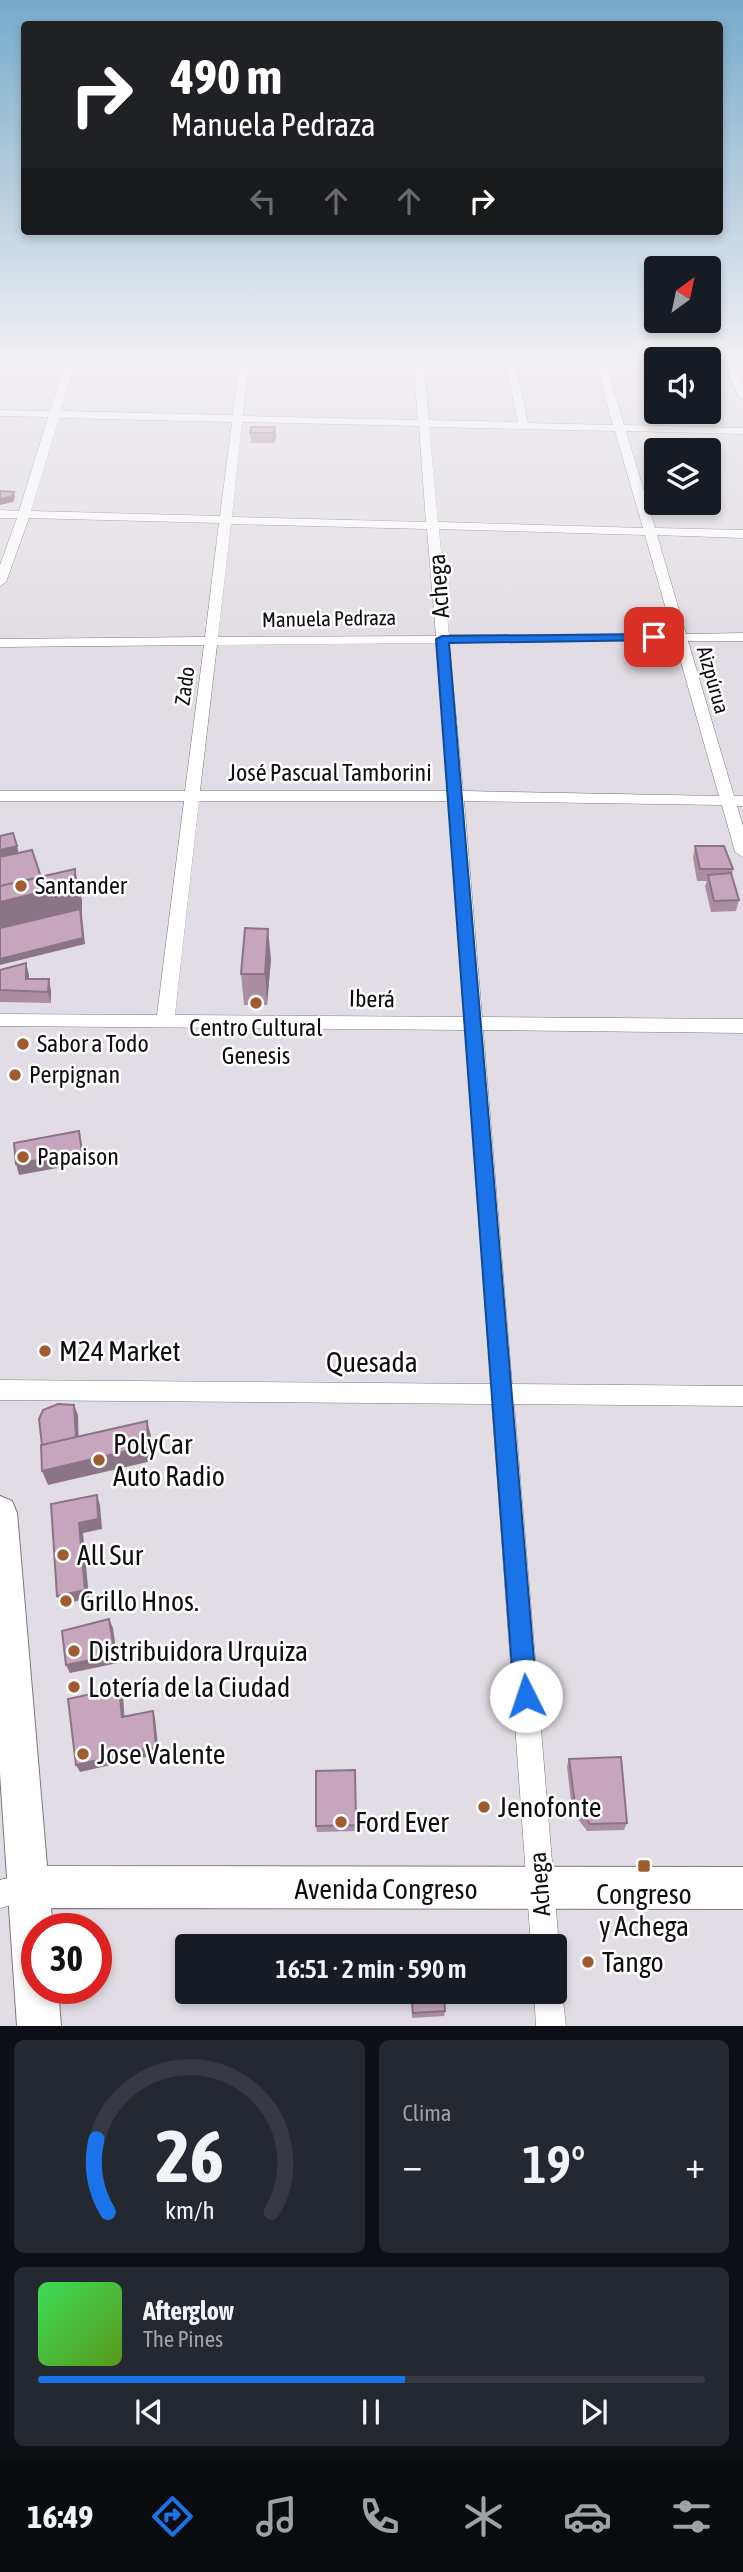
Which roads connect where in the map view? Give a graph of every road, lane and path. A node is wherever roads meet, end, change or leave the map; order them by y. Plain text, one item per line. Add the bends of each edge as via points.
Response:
1 (43, 452) edge
2 (235, 452) edge
3 (428, 452) edge
4 (627, 452) edge
5 (0, 514) edge
6 (24, 515) junction
7 (226, 518) junction
8 (434, 525) junction
9 (651, 531) junction
10 (743, 534) edge
11 (0, 582) edge
12 (681, 637) junction
13 (743, 637) edge
14 (442, 639) junction
15 (213, 642) junction
16 (0, 643) edge
17 (0, 796) edge
18 (191, 796) junction
19 (456, 796) junction
20 (735, 801) edge
21 (743, 852) edge
22 (0, 1020) edge
23 (165, 1022) junction
24 (473, 1025) junction
25 (743, 1026) edge
26 (0, 1390) edge
27 (502, 1393) junction
28 (743, 1396) edge
29 (0, 1513) edge
30 (743, 1888) edge
31 (540, 1889) junction
32 (15, 1890) edge
33 (544, 1934) edge
34 (549, 2004) edge
35 (39, 2026) edge
36 (551, 2026) edge

1 - 6 street
2 - 7 street, Zado
3 - 8 street, Achega
4 - 9 street, Aizpúrua
5 - 6 street
6 - 7 street
6 - 11 street
7 - 8 street
7 - 15 street, Zado
8 - 9 street
8 - 14 street, Achega
9 - 10 street
9 - 12 street, Aizpúrua
12 - 13 street, Manuela Pedraza
12 - 14 street, Manuela Pedraza
12 - 20 street, Aizpúrua
14 - 15 street, Manuela Pedraza
14 - 19 street, Achega
15 - 16 street, Manuela Pedraza
15 - 18 street, Zado
17 - 18 street, José Pascual Tamborini
18 - 19 street, José Pascual Tamborini
18 - 23 street, Zado
19 - 20 street, José Pascual Tamborini
19 - 24 street, Achega
20 - 21 street, Aizpúrua
22 - 23 street, Iberá
23 - 24 street, Iberá
24 - 25 street, Iberá
24 - 27 street, Achega
26 - 27 street, Quesada
27 - 28 street, Quesada
27 - 31 street, Achega
29 - 32 main road
30 - 31 main road, Avenida Congreso
31 - 32 main road, Avenida Congreso
31 - 33 street, Achega
32 - 35 main road
34 - 36 street

